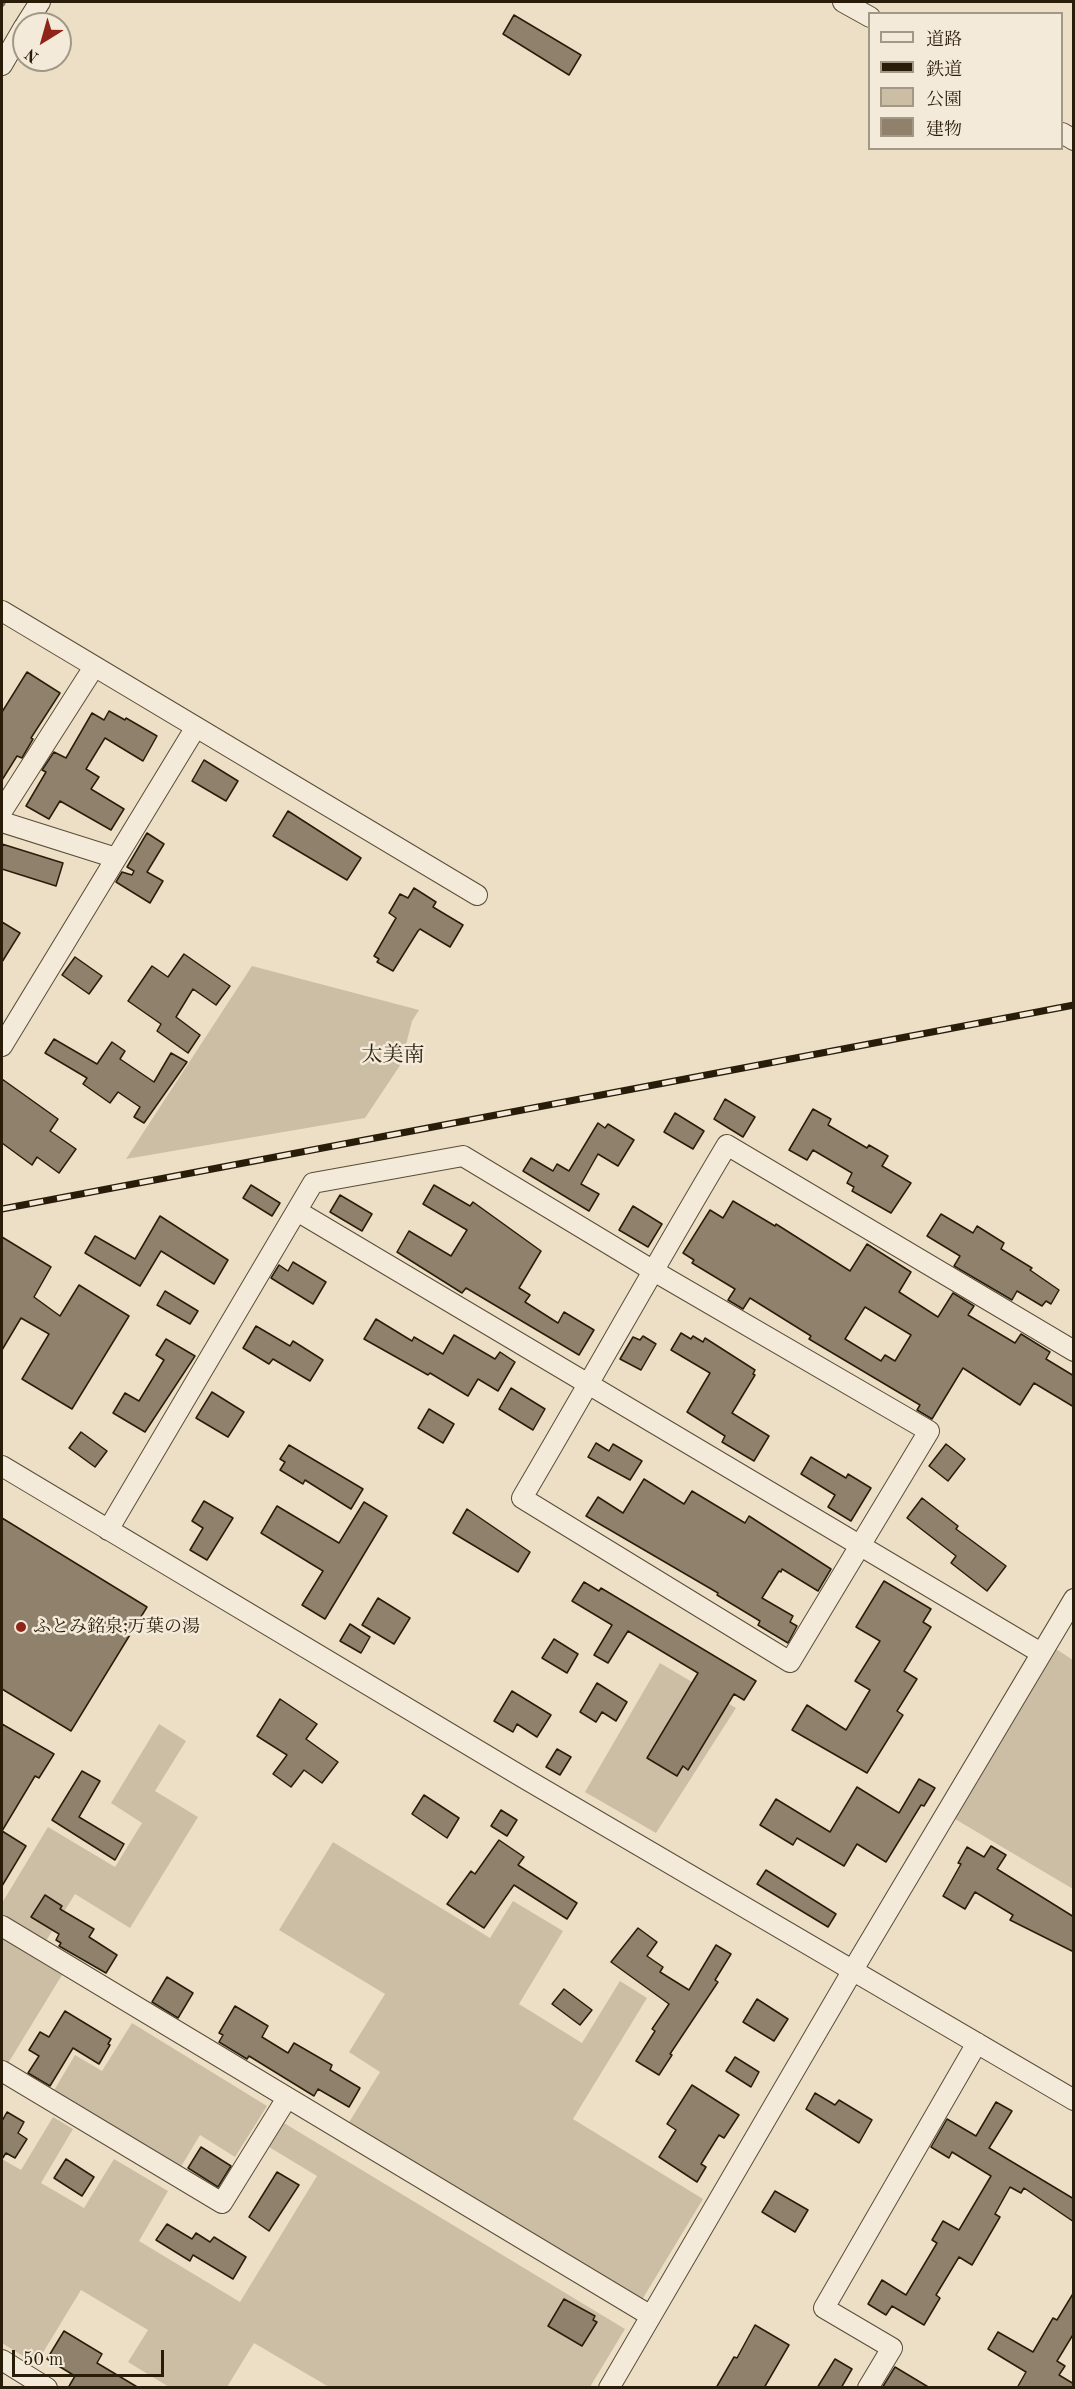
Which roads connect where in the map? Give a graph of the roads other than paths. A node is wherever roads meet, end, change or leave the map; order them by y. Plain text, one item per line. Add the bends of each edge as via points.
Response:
1 (843, 2) edge
2 (868, 17) edge
3 (12, 48) edge
4 (2, 65) edge
5 (2, 611) edge
6 (94, 667) junction
7 (196, 727) junction
8 (2, 811) edge
9 (2, 822) edge
10 (116, 858) junction
11 (477, 895) dead end
12 (2, 1046) edge
13 (297, 1211) junction
14 (652, 1270) junction
15 (1074, 1351) edge
16 (589, 1384) junction
17 (2, 1466) edge
18 (108, 1530) junction
19 (861, 1545) junction
20 (1074, 1599) edge
21 (1041, 1653) junction
22 (2, 1926) edge
23 (852, 1971) junction
24 (977, 2043) junction
25 (2, 2071) edge
26 (287, 2098) junction
27 (1074, 2100) edge
28 (651, 2316) junction
29 (2, 2361) edge
30 (25, 2382) edge
31 (47, 2388) edge
32 (609, 2388) edge
33 (868, 2388) edge

1 - 2 street
3 - 4 street
5 - 6 street
6 - 7 street
6 - 8 street
7 - 10 street
7 - 11 street
9 - 10 street
10 - 12 street
13 - 14 street via 313,1183 463,1156
13 - 16 street
13 - 18 street
14 - 15 street via 727,1145
14 - 16 street
14 - 19 street via 929,1431
16 - 19 street
16 - 19 street via 522,1498 790,1662
17 - 18 street
18 - 23 street
19 - 21 street
20 - 21 street
21 - 23 street
22 - 26 street
23 - 24 street
23 - 28 street
24 - 27 street
24 - 33 street via 824,2308 892,2348
25 - 26 street via 222,2203
26 - 28 street
28 - 32 street
29 - 30 street
30 - 31 street

